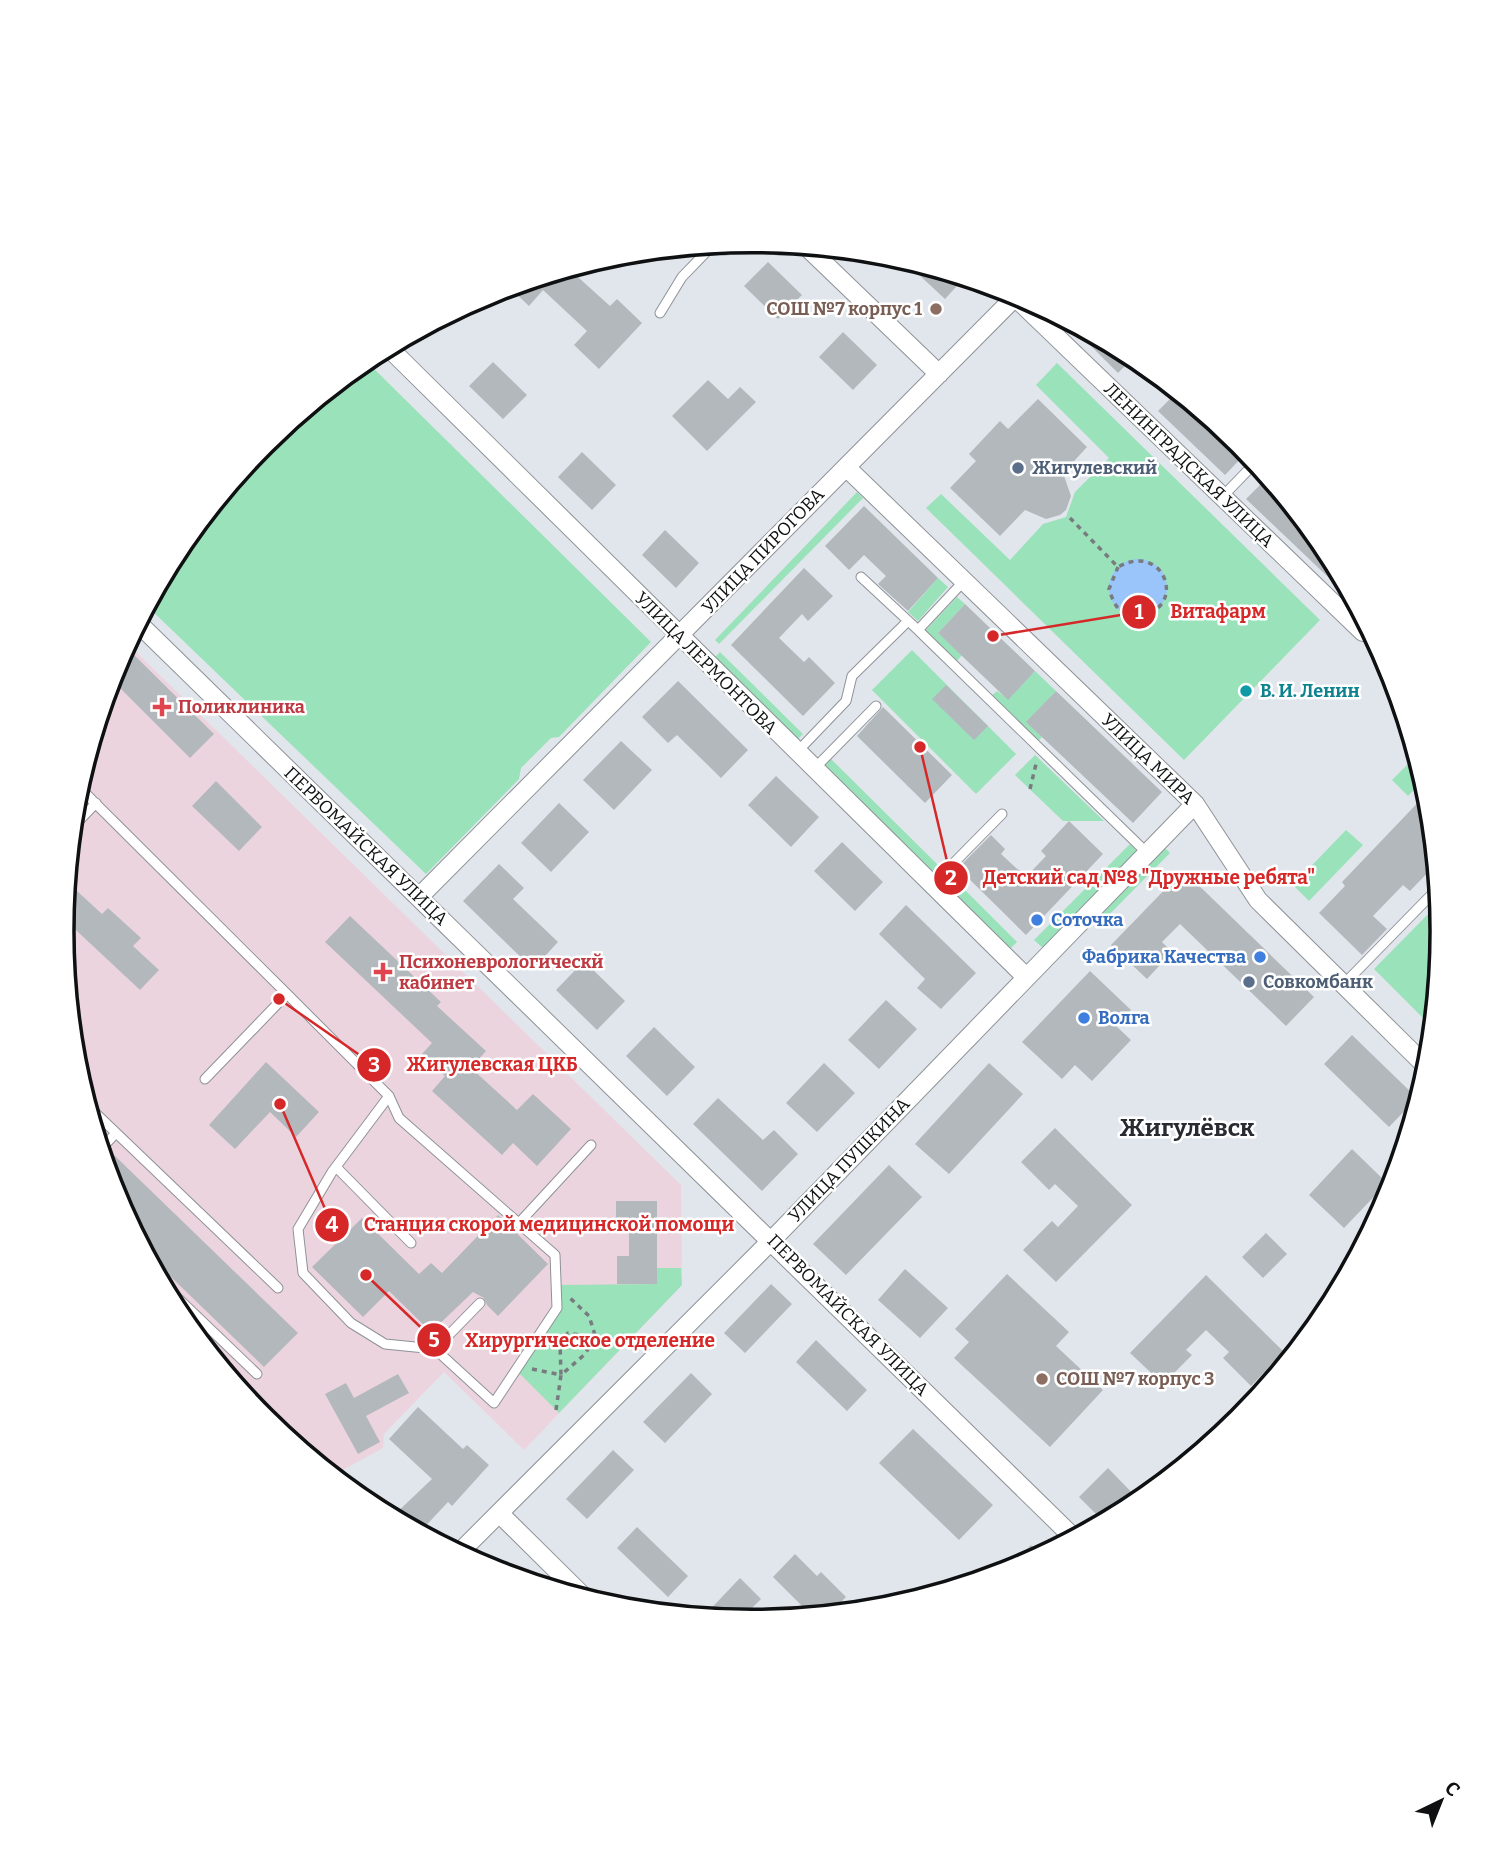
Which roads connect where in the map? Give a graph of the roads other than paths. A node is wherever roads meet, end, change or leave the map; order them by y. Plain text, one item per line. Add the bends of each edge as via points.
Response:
1 (703, 255) edge
2 (817, 257) edge
3 (1008, 303) edge
4 (660, 313) dead end
5 (1039, 317) edge
6 (396, 355) edge
7 (939, 374) junction
8 (846, 467) junction
9 (1248, 470) edge
10 (1223, 496) junction
11 (861, 576) dead end
12 (964, 581) junction
13 (1354, 619) edge
14 (907, 622) junction
15 (144, 629) edge
16 (918, 630) junction
17 (680, 637) junction
18 (876, 706) dead end
19 (797, 752) junction
20 (814, 769) junction
21 (88, 795) edge
22 (96, 803) junction
23 (1195, 804) junction
24 (1002, 814) dead end
25 (84, 815) edge
26 (1147, 853) junction
27 (932, 885) junction
28 (419, 897) junction
29 (1429, 897) edge
30 (1026, 977) junction
31 (1343, 985) junction
32 (287, 994) junction
33 (1418, 1058) edge
34 (205, 1079) dead end
35 (389, 1096) junction
36 (100, 1117) edge
37 (116, 1133) junction
38 (108, 1142) edge
39 (591, 1145) dead end
40 (335, 1167) junction
41 (519, 1223) junction
42 (772, 1240) junction
43 (411, 1243) dead end
44 (278, 1288) dead end
45 (480, 1303) dead end
46 (186, 1306) edge
47 (435, 1349) junction
48 (257, 1374) dead end
49 (499, 1513) junction
50 (1068, 1532) edge
51 (465, 1547) edge
52 (573, 1586) edge

1 - 4 lane via 682,277
2 - 7 street
3 - 7 street, УЛИЦА ПИРОГОВА
5 - 10 street, ЛЕНИНГРАДСКАЯ УЛИЦА
6 - 17 street, УЛИЦА ЛЕРМОНТОВА
7 - 8 street, УЛИЦА ПИРОГОВА
8 - 12 street, УЛИЦА МИРА
8 - 17 street, УЛИЦА ПИРОГОВА
9 - 10 lane
10 - 13 street, ЛЕНИНГРАДСКАЯ УЛИЦА
11 - 14 lane
12 - 16 lane
12 - 23 street, УЛИЦА МИРА
14 - 16 lane
14 - 19 lane via 852,676 846,701
15 - 28 street, ПЕРВОМАЙСКАЯ УЛИЦА
16 - 26 lane
17 - 19 street, УЛИЦА ЛЕРМОНТОВА
17 - 28 street, УЛИЦА ПИРОГОВА
18 - 20 lane
19 - 20 street, УЛИЦА ЛЕРМОНТОВА
20 - 27 street, УЛИЦА ЛЕРМОНТОВА
21 - 22 lane
22 - 25 lane
22 - 32 lane
23 - 26 street, УЛИЦА ПУШКИНА
23 - 31 street, УЛИЦА МИРА via 1258,901
24 - 27 lane
26 - 30 street, УЛИЦА ПУШКИНА
27 - 30 street, УЛИЦА ЛЕРМОНТОВА
28 - 42 street, ПЕРВОМАЙСКАЯ УЛИЦА
29 - 31 lane
30 - 42 street, УЛИЦА ПУШКИНА
31 - 33 street, УЛИЦА МИРА
32 - 34 lane
32 - 35 lane
35 - 40 lane
35 - 41 lane via 399,1118
36 - 37 lane
37 - 38 lane
37 - 44 lane
39 - 41 lane
40 - 43 lane
40 - 47 lane via 298,1229 303,1273 351,1322 385,1344
41 - 47 lane via 555,1255 556,1285 556,1308 520,1367 494,1404
42 - 49 street, УЛИЦА ПУШКИНА
42 - 50 street, ПЕРВОМАЙСКАЯ УЛИЦА
45 - 47 lane
46 - 48 lane
49 - 51 street, УЛИЦА ПУШКИНА
49 - 52 street

